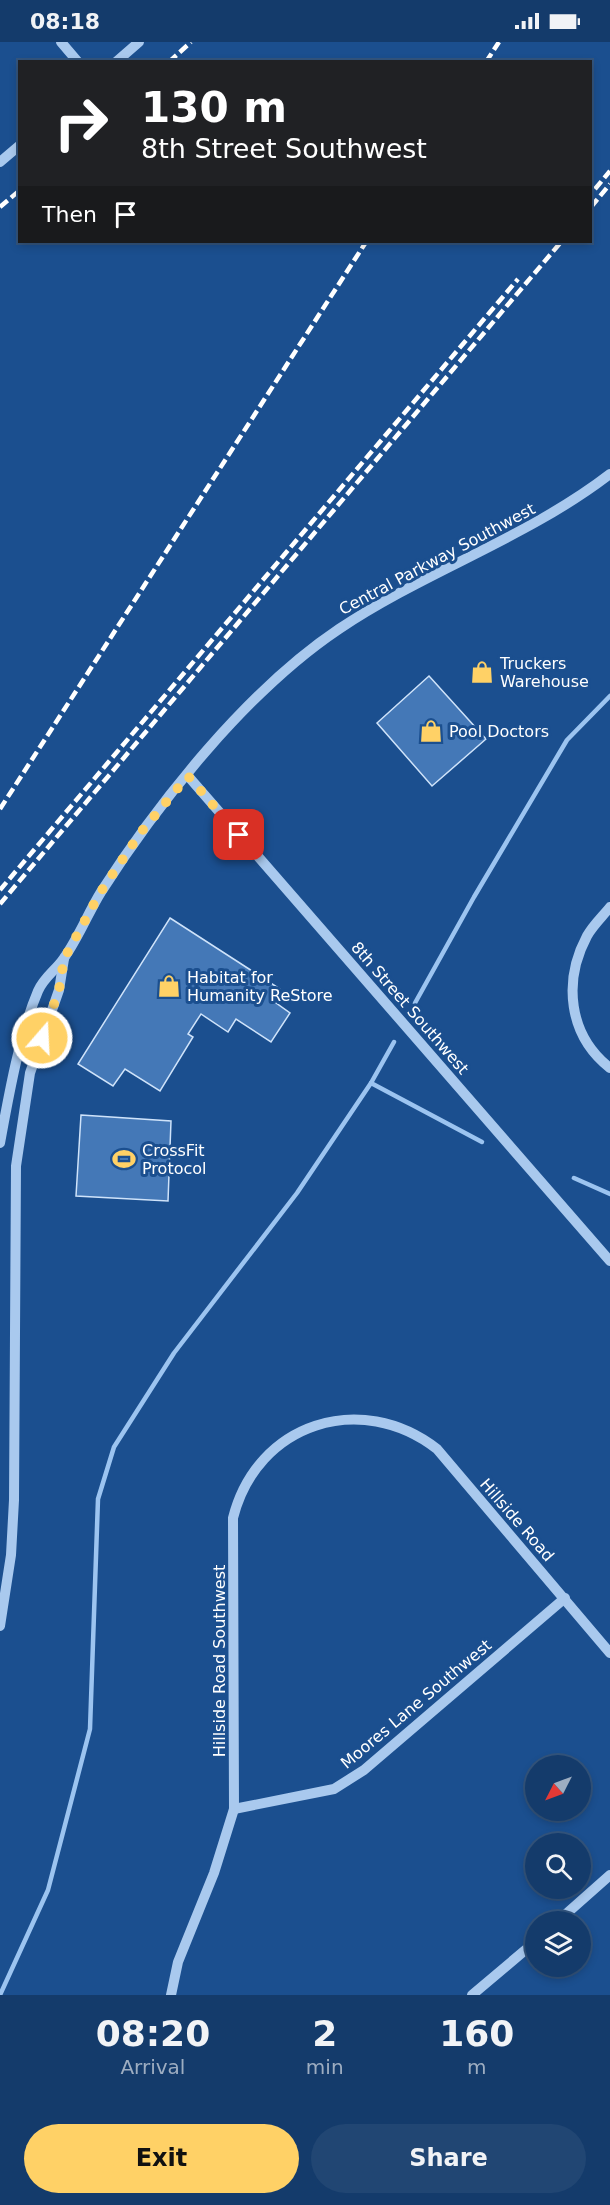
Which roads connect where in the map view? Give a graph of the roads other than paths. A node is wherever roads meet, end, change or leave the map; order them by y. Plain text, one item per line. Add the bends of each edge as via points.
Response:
1 (61, 42) edge
2 (139, 42) edge
3 (76, 60) edge
4 (118, 60) edge
5 (18, 147) edge
6 (0, 162) edge
7 (610, 474) edge
8 (188, 776) junction
9 (610, 906) edge
10 (64, 959) junction
11 (610, 1068) edge
12 (0, 1143) edge
13 (610, 1261) edge
14 (388, 1423) joint
15 (565, 1598) junction
16 (0, 1626) edge
17 (610, 1653) edge
18 (234, 1809) junction
19 (610, 1875) edge
20 (569, 1911) edge
21 (525, 1950) edge
22 (171, 1995) edge
23 (472, 1995) edge

1 - 3 street
2 - 4 street
5 - 6 street
7 - 8 street, Central Parkway Southwest via 553,514 411,586 337,630 237,718
8 - 10 street, Central Parkway Southwest via 141,832 100,893
8 - 13 street, 8th Street Southwest
9 - 11 street via 588,934 573,968 572,1005 595,1056
10 - 12 street, Central Parkway Southwest via 43,980 37,993
10 - 16 street, Central Parkway Southwest via 59,990 30,1073 16,1166 14,1500 11,1555
14 - 15 street, Hillside Road via 437,1449
14 - 18 street, Hillside Road Southwest via 333,1421 299,1433 256,1468 238,1500 232,1536
15 - 17 street, Hillside Road
15 - 18 street, Moores Lane Southwest via 364,1770 334,1789
18 - 22 street, Hillside Road Southwest via 214,1873 178,1962
19 - 20 street
21 - 23 street

